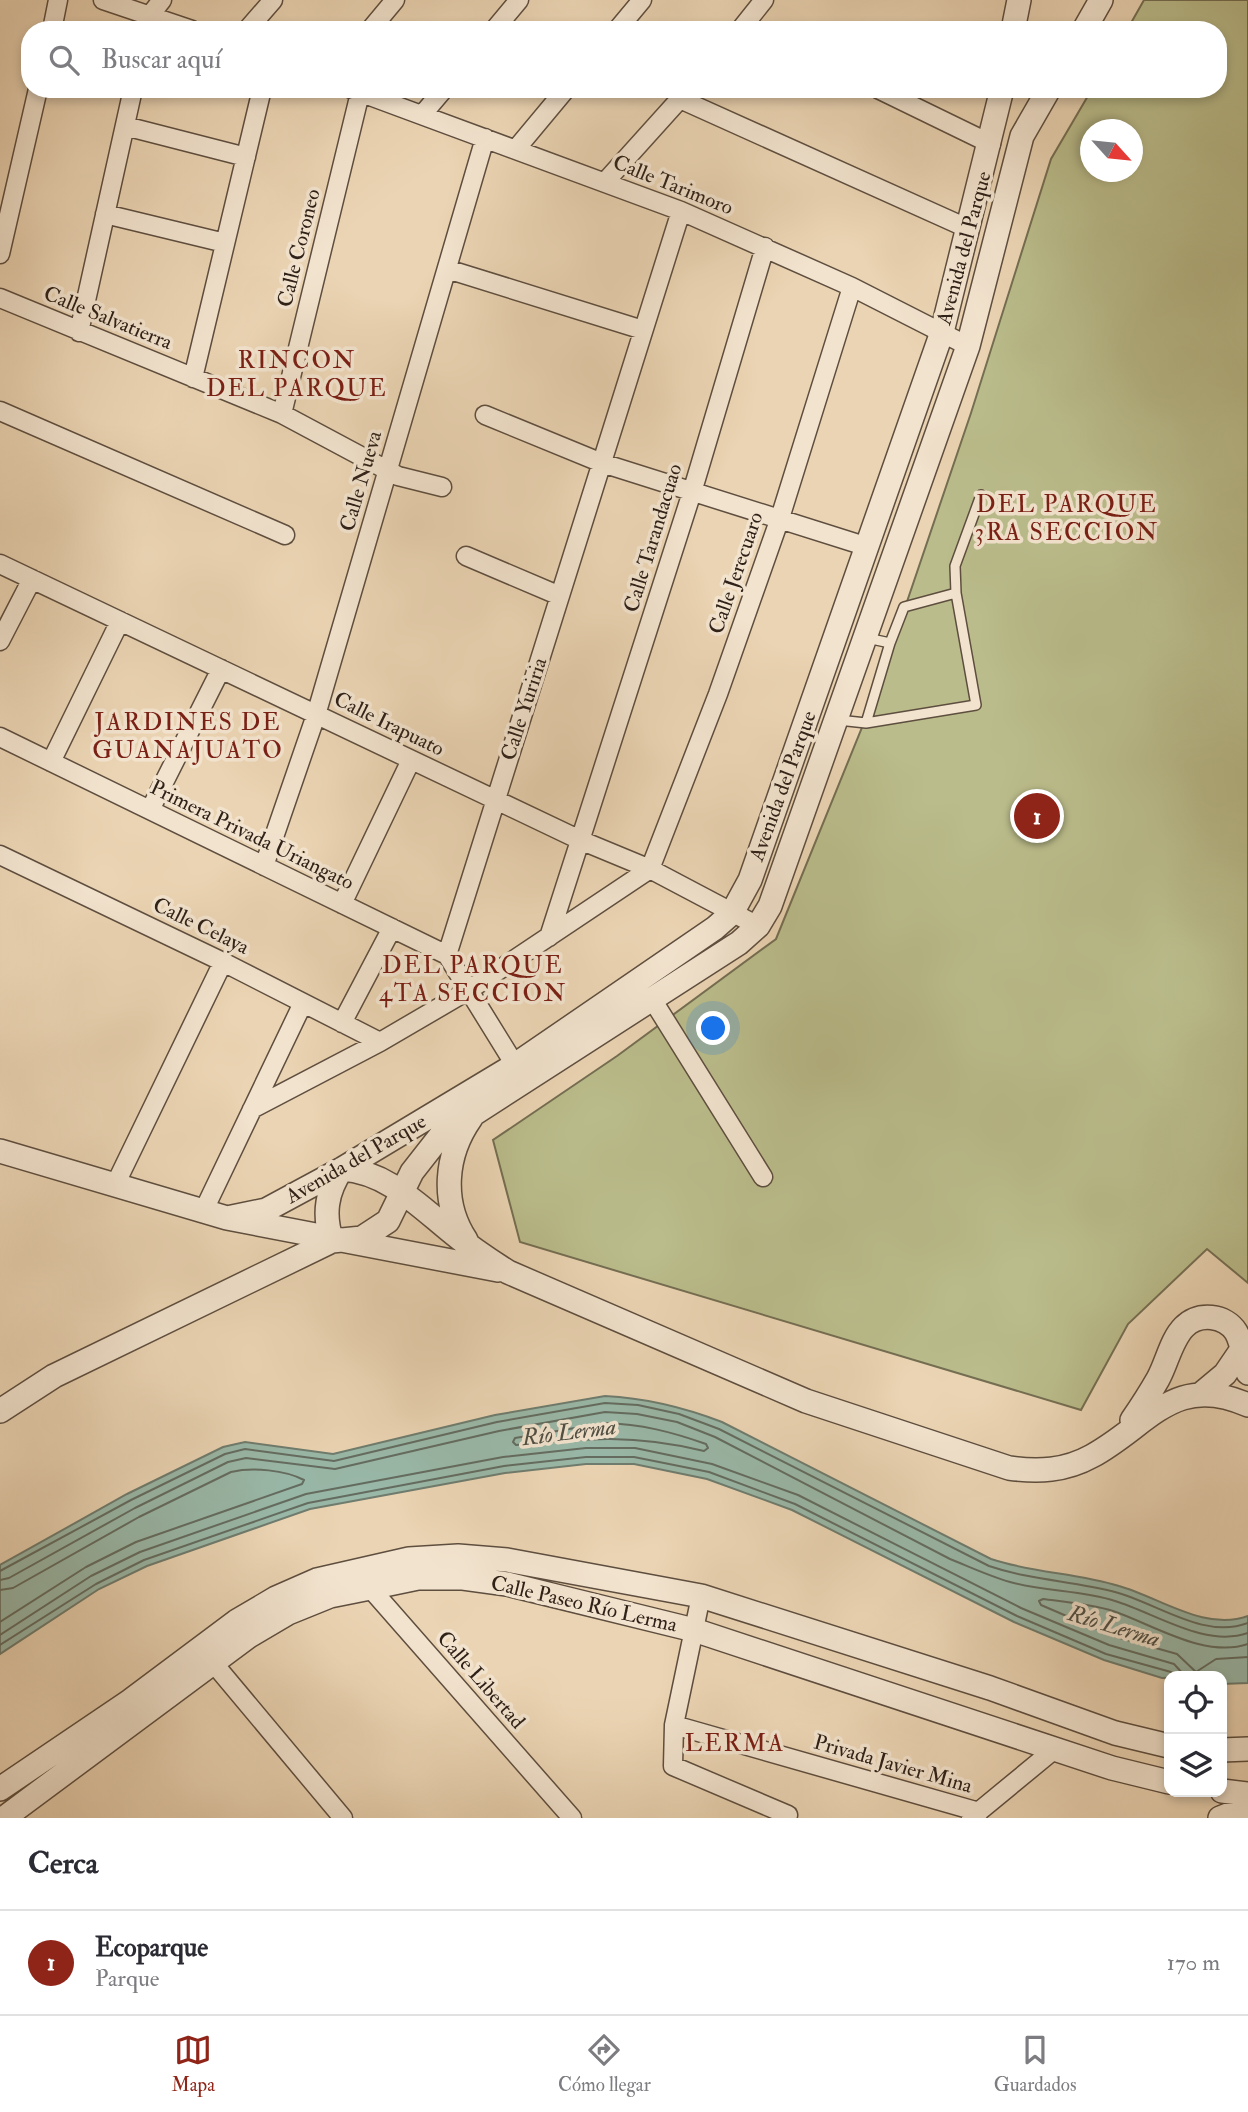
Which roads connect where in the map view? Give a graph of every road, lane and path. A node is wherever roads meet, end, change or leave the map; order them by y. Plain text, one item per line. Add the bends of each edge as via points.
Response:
1 (58, 0) edge
2 (103, 0) edge
3 (273, 0) edge
4 (395, 0) edge
5 (519, 0) edge
6 (642, 0) edge
7 (764, 0) edge
8 (1019, 0) edge
9 (1097, 2) edge
10 (153, 14) edge
11 (54, 21) edge
12 (170, 21) edge
13 (255, 21) edge
14 (378, 21) edge
15 (502, 21) edge
16 (624, 21) edge
17 (751, 21) edge
18 (1015, 21) edge
19 (1088, 21) edge
20 (36, 98) edge
21 (131, 98) edge
22 (260, 98) edge
23 (354, 98) edge
24 (375, 98) edge
25 (436, 98) edge
26 (558, 98) edge
27 (680, 98) edge
28 (692, 98) edge
29 (896, 98) edge
30 (1000, 98) edge
31 (1044, 98) edge
32 (422, 115) junction
33 (125, 126) junction
34 (485, 138) junction
35 (991, 144) junction
36 (516, 149) junction
37 (246, 157) junction
38 (605, 182) junction
39 (681, 211) junction
40 (105, 214) junction
41 (969, 229) junction
42 (225, 243) junction
43 (765, 247) junction
44 (0, 254) edge
45 (447, 269) junction
46 (852, 287) junction
47 (0, 298) edge
48 (643, 330) junction
49 (79, 332) junction
50 (942, 332) junction
51 (968, 345) junction
52 (193, 377) junction
53 (0, 411) edge
54 (282, 414) junction
55 (485, 415) dead end
56 (601, 463) junction
57 (388, 471) junction
58 (442, 487) dead end
59 (693, 489) junction
60 (981, 495) dead end
61 (780, 518) junction
62 (285, 535) dead end
63 (868, 547) junction
64 (466, 556) dead end
65 (0, 564) edge
66 (32, 579) junction
67 (956, 593) junction
68 (560, 596) junction
69 (120, 621) junction
70 (865, 638) junction
71 (0, 641) edge
72 (890, 643) junction
73 (221, 669) junction
74 (316, 715) junction
75 (836, 720) junction
76 (866, 723) junction
77 (0, 737) edge
78 (411, 760) junction
79 (51, 762) junction
80 (495, 800) junction
81 (149, 810) junction
82 (580, 840) junction
83 (0, 855) edge
84 (264, 866) junction
85 (650, 869) junction
86 (342, 904) junction
87 (732, 914) junction
88 (758, 926) junction
89 (393, 928) junction
90 (549, 937) junction
91 (447, 954) junction
92 (223, 962) junction
93 (469, 990) junction
94 (652, 999) junction
95 (303, 1003) junction
96 (342, 1023) junction
97 (380, 1042) junction
98 (514, 1065) junction
99 (252, 1109) junction
100 (473, 1115) junction
101 (0, 1151) edge
102 (342, 1169) junction
103 (763, 1177) dead end
104 (115, 1185) junction
105 (402, 1193) junction
106 (202, 1212) junction
107 (227, 1218) junction
108 (332, 1241) junction
109 (472, 1249) junction
110 (508, 1272) junction
111 (1242, 1349) junction
112 (1248, 1373) edge
113 (1158, 1379) junction
114 (1201, 1394) junction
115 (1176, 1399) junction
116 (1248, 1405) edge
117 (0, 1411) edge
118 (1119, 1436) junction
119 (363, 1580) junction
120 (701, 1596) junction
121 (694, 1630) junction
122 (207, 1655) junction
123 (674, 1725) junction
124 (1164, 1745) edge
125 (1056, 1748) junction
126 (1248, 1749) edge
127 (1227, 1750) edge
128 (1164, 1781) edge
129 (0, 1789) edge
130 (1227, 1792) edge
131 (1248, 1794) edge
132 (1248, 1807) edge
133 (788, 1815) dead end
134 (975, 1815) edge
135 (4, 1818) edge
136 (343, 1818) edge
137 (572, 1818) edge
138 (1220, 1818) edge

1 - 11 street
2 - 10 street
3 - 13 street
4 - 14 street
5 - 15 street
6 - 16 street
7 - 17 street
8 - 18 street
9 - 19 street
10 - 12 street
20 - 44 street
21 - 33 street
22 - 37 street
23 - 54 street, Calle Coroneo
24 - 32 street, Calle Tarimoro
25 - 32 street
26 - 36 street
27 - 38 street
28 - 41 street
29 - 35 street
30 - 35 street, Avenida del Parque
31 - 51 street, Avenida del Parque via 1022,136
32 - 34 street, Calle Tarimoro
33 - 37 street
33 - 40 street
34 - 36 street, Calle Tarimoro
34 - 45 street, Calle Nueva
35 - 41 street, Avenida del Parque
36 - 38 street, Calle Tarimoro
37 - 42 street
38 - 39 street, Calle Tarimoro
39 - 43 street, Calle Tarimoro
39 - 48 street, Calle Yuriria
40 - 42 street
40 - 49 street
41 - 50 street, Avenida del Parque
42 - 52 street
43 - 46 street, Calle Tarimoro
43 - 59 street, Calle Tarandacuao
45 - 48 street
45 - 57 street, Calle Nueva
46 - 50 street, Calle Tarimoro
46 - 61 street, Calle Jerecuaro
47 - 49 street, Calle Salvatierra
48 - 56 street, Calle Yuriria
49 - 52 street, Calle Salvatierra
50 - 51 street, Calle Tarimoro
50 - 63 street, Avenida del Parque
51 - 70 street, Avenida del Parque
52 - 54 street, Calle Salvatierra
53 - 62 street
54 - 57 street, Calle Salvatierra
55 - 56 street
56 - 59 street
56 - 68 street, Calle Yuriria
57 - 58 street, Calle Salvatierra
57 - 74 street, Calle Nueva
59 - 61 street
59 - 82 street, Calle Tarandacuao
60 - 67 lane via 955,566
61 - 63 street
61 - 85 street, Calle Jerecuaro
63 - 87 street, Avenida del Parque via 750,880
64 - 68 street
65 - 66 street, Calle Irapuato
66 - 69 street, Calle Irapuato
66 - 71 street
67 - 72 lane via 904,607
67 - 76 lane via 976,705
68 - 80 street, Calle Yuriria
69 - 73 street, Calle Irapuato
69 - 79 street
70 - 72 lane
70 - 75 street, Avenida del Parque
72 - 76 lane
73 - 74 street, Calle Irapuato
73 - 81 street
74 - 78 street, Calle Irapuato
74 - 84 street, Calle Nueva
75 - 76 lane
75 - 88 street, Avenida del Parque via 770,906
77 - 79 street, Primera Privada Uriangato
78 - 80 street, Calle Irapuato
78 - 86 street
79 - 81 street, Primera Privada Uriangato
80 - 82 street, Calle Irapuato
80 - 91 street, Calle Yuriria
81 - 84 street, Primera Privada Uriangato
82 - 85 street, Calle Irapuato
82 - 90 street, Calle Tarandacuao
83 - 92 street, Calle Celaya
84 - 86 street, Primera Privada Uriangato
85 - 87 street, Calle Irapuato
85 - 90 street
86 - 89 street, Primera Privada Uriangato
87 - 88 street, Calle Irapuato
87 - 98 street, Avenida del Parque
88 - 94 street, Avenida del Parque
89 - 91 street, Primera Privada Uriangato
89 - 96 street
90 - 93 street
91 - 93 street
92 - 95 street, Calle Celaya
92 - 104 street
93 - 97 street
93 - 98 street
94 - 100 street, Avenida del Parque
94 - 103 street
95 - 96 street, Calle Celaya
95 - 99 street
96 - 97 street, Calle Celaya
97 - 99 street
98 - 102 street, Avenida del Parque
99 - 106 street
100 - 105 street, Avenida del Parque via 432,1144
100 - 109 street via 455,1146 449,1182 455,1217
101 - 104 street
102 - 105 street via 374,1175
102 - 107 street, Avenida del Parque via 266,1210
102 - 108 street via 326,1209
104 - 106 street
105 - 108 street, Avenida del Parque via 392,1214 376,1231 362,1238
105 - 109 street
106 - 107 street
107 - 108 street
108 - 110 street
108 - 117 street via 54,1376
109 - 110 street
110 - 118 street via 806,1401 981,1461 1050,1470 1092,1456
111 - 112 street
111 - 113 street via 1234,1328 1223,1320 1196,1319 1177,1337
111 - 114 street via 1225,1374
113 - 115 street
113 - 118 street
114 - 115 street
114 - 116 street
115 - 118 street
119 - 120 street, Calle Paseo Río Lerma via 408,1559 458,1556 507,1560
119 - 121 street, Calle Paseo Río Lerma via 463,1578 507,1584
119 - 122 street, Calle Paseo Río Lerma via 317,1580 276,1598 237,1621
119 - 137 street, Calle Libertad
120 - 121 street
120 - 124 street, Calle Paseo Río Lerma via 1115,1733
121 - 123 street
121 - 125 street, Calle Paseo Río Lerma
122 - 129 street, Calle Paseo Río Lerma
122 - 135 street, Calle Paseo Río Lerma
122 - 136 street
123 - 133 street via 673,1766
123 - 134 street, Privada Javier Mina
125 - 128 street, Calle Paseo Río Lerma
125 - 134 street, Privada Javier Mina
126 - 127 street
130 - 131 street
132 - 138 street

